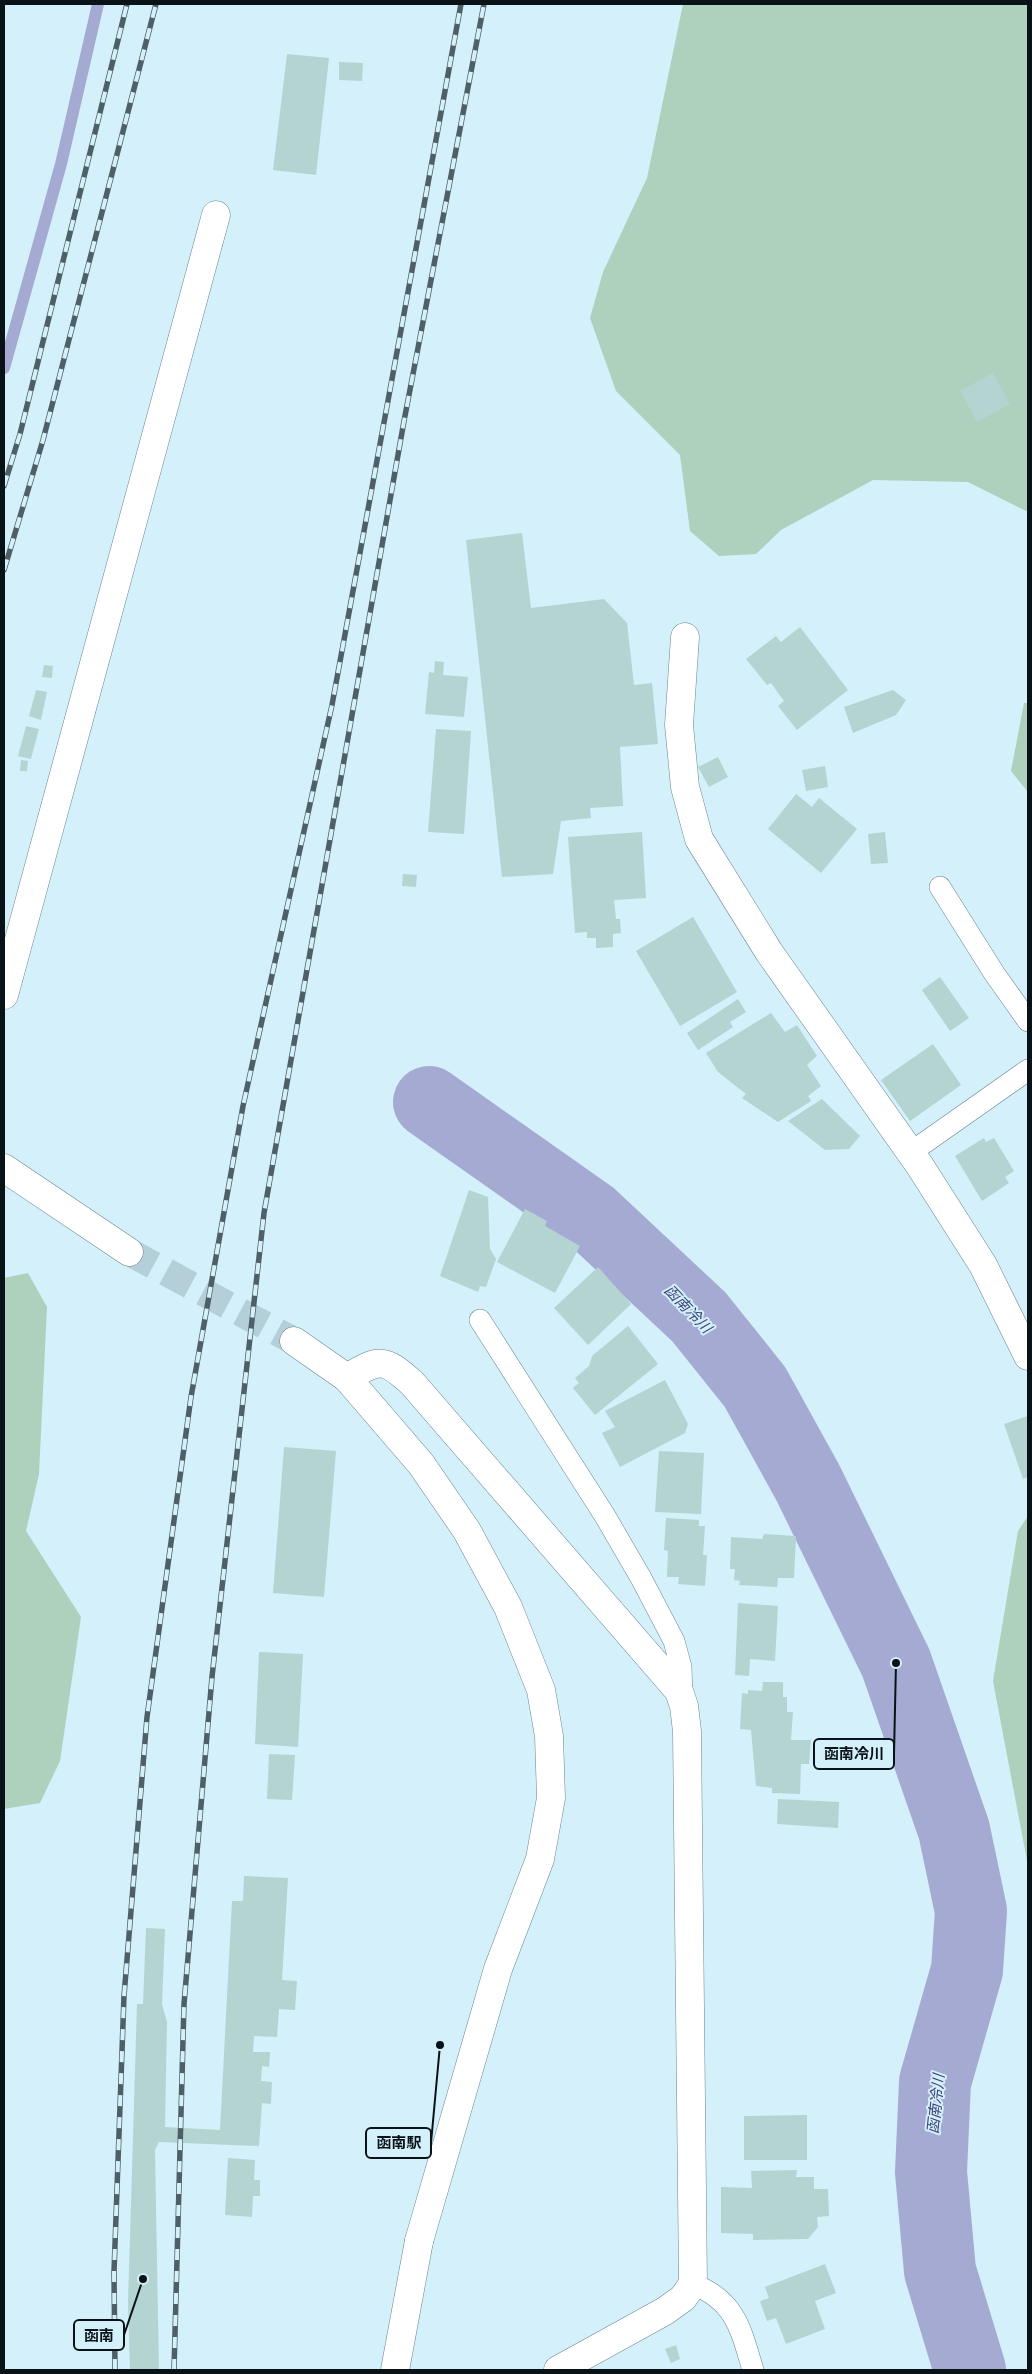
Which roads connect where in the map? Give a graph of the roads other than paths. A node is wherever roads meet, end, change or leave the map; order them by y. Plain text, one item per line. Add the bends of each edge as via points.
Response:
1 (216, 216) dead end
2 (685, 636) dead end
3 (940, 887) dead end
4 (4, 995) edge
5 (1028, 1021) edge
6 (1028, 1070) edge
7 (910, 1153) junction
8 (4, 1168) edge
9 (129, 1252) tunnel mouth
10 (480, 1320) dead end
11 (294, 1341) tunnel mouth
12 (1028, 1356) edge
13 (347, 1378) junction
14 (682, 1698) junction
15 (693, 2284) junction
16 (395, 2370) edge
17 (558, 2370) edge
18 (753, 2370) edge

1 - 4 street
2 - 7 street via 679,725 685,788 699,839 769,952
3 - 5 lane
6 - 7 lane
7 - 12 street via 983,1265
8 - 9 street
10 - 14 lane via 641,1578 674,1641 681,1667
11 - 13 street
13 - 14 street via 378,1362 392,1365 412,1383 590,1586
13 - 16 street via 421,1464 467,1531 512,1616 541,1690 549,1736 551,1798 540,1859 498,1969 419,2241
14 - 15 street via 687,1731
15 - 17 street via 683,2298 665,2311
15 - 18 lane via 709,2290 731,2312 740,2325

